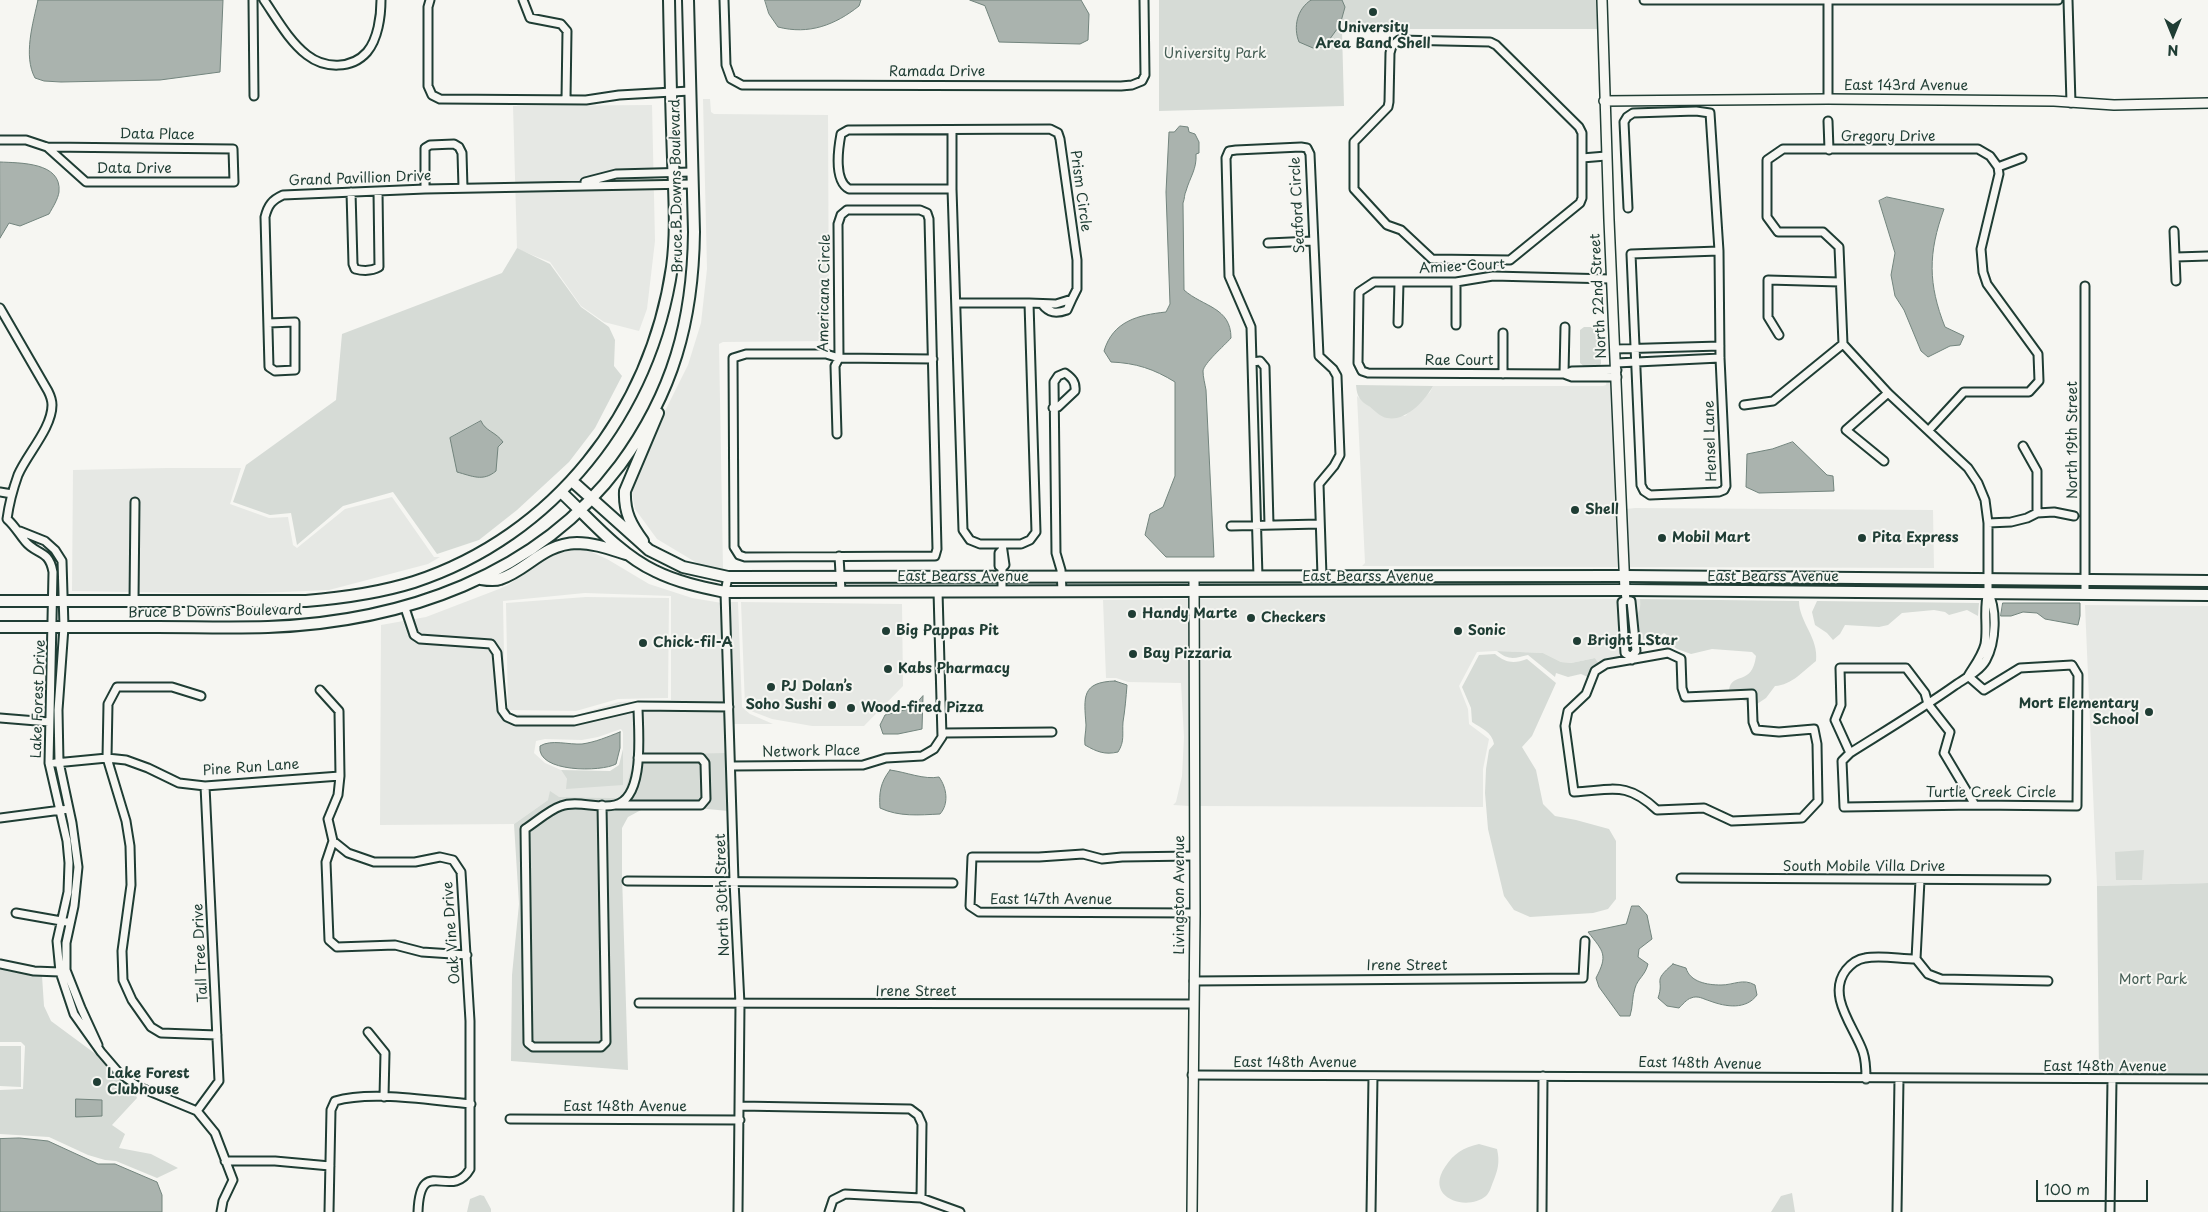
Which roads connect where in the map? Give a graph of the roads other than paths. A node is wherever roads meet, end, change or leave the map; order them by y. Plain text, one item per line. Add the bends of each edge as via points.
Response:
1 (253, 0) edge
2 (264, 0) edge
3 (381, 0) edge
4 (430, 0) edge
5 (523, 0) edge
6 (669, 0) edge
7 (688, 0) edge
8 (724, 0) edge
9 (1144, 0) edge
10 (1602, 0) edge
11 (1644, 0) edge
12 (2058, 0) edge
13 (2068, 0) edge
14 (1828, 1) edge
15 (690, 91) junction
16 (671, 92) junction
17 (254, 96) dead end
18 (566, 99) junction
19 (1828, 99) junction
20 (1710, 100) junction
21 (1604, 101) junction
22 (2071, 103) junction
23 (2208, 103) edge
24 (1710, 113) junction
25 (1828, 121) dead end
26 (952, 130) junction
27 (0, 140) edge
28 (47, 147) junction
29 (1829, 150) junction
30 (1606, 156) junction
31 (1582, 158) junction
32 (2022, 158) dead end
33 (1998, 167) junction
34 (673, 172) junction
35 (692, 172) junction
36 (234, 182) joint
37 (673, 183) junction
38 (692, 184) junction
39 (575, 185) junction
40 (463, 188) junction
41 (425, 189) junction
42 (952, 189) junction
43 (378, 191) junction
44 (351, 192) junction
45 (1628, 208) dead end
46 (2174, 231) dead end
47 (1313, 241) junction
48 (1268, 243) dead end
49 (1719, 251) junction
50 (2208, 256) edge
51 (2176, 257) junction
52 (1611, 279) junction
53 (2176, 281) dead end
54 (1399, 282) junction
55 (1456, 282) junction
56 (1840, 282) junction
57 (2085, 286) dead end
58 (956, 303) junction
59 (1029, 304) junction
60 (0, 308) edge
61 (268, 323) junction
62 (1398, 323) dead end
63 (1456, 325) dead end
64 (1565, 327) dead end
65 (1503, 334) dead end
66 (1779, 335) dead end
67 (1843, 344) junction
68 (1720, 346) junction
69 (1634, 348) junction
70 (1615, 349) junction
71 (839, 358) junction
72 (1720, 358) junction
73 (933, 360) junction
74 (1252, 362) junction
75 (1634, 362) junction
76 (1358, 363) joint
77 (1617, 370) junction
78 (1503, 374) junction
79 (1564, 374) junction
80 (666, 388) junction
81 (1888, 393) junction
82 (1744, 405) dead end
83 (1053, 408) junction
84 (1929, 430) junction
85 (837, 434) dead end
86 (2023, 446) dead end
87 (1884, 461) dead end
88 (572, 481) junction
89 (0, 492) edge
90 (561, 492) junction
91 (12, 494) junction
92 (590, 499) junction
93 (135, 502) dead end
94 (580, 510) junction
95 (2037, 513) junction
96 (2074, 516) dead end
97 (1988, 523) junction
98 (1320, 524) junction
99 (1256, 525) junction
100 (1269, 525) junction
101 (1231, 526) dead end
102 (20, 531) junction
103 (1002, 547) junction
104 (649, 550) junction
105 (631, 556) junction
106 (839, 556) junction
107 (1002, 573) junction
108 (728, 576) junction
109 (1322, 576) junction
110 (1625, 576) junction
111 (840, 577) junction
112 (1062, 577) junction
113 (1194, 577) junction
114 (1258, 577) junction
115 (1844, 578) junction
116 (480, 579) junction
117 (1988, 579) junction
118 (2085, 579) junction
119 (2128, 580) junction
120 (2208, 582) edge
121 (841, 591) junction
122 (938, 591) junction
123 (1002, 591) junction
124 (1062, 591) junction
125 (1194, 591) junction
126 (1844, 591) junction
127 (725, 592) junction
128 (1988, 592) junction
129 (2085, 593) junction
130 (2128, 594) junction
131 (1626, 595) junction
132 (2208, 595) edge
133 (0, 601) edge
134 (59, 601) junction
135 (134, 601) junction
136 (405, 608) junction
137 (0, 627) edge
138 (59, 627) junction
139 (1632, 658) junction
140 (1968, 676) junction
141 (320, 690) dead end
142 (201, 696) dead end
143 (1928, 704) junction
144 (638, 706) junction
145 (729, 707) junction
146 (0, 718) edge
147 (49, 722) junction
148 (1052, 732) dead end
149 (942, 737) junction
150 (1850, 753) junction
151 (108, 758) junction
152 (638, 758) junction
153 (59, 762) junction
154 (49, 763) junction
155 (732, 766) junction
156 (340, 776) junction
157 (205, 786) junction
158 (1975, 804) junction
159 (602, 805) junction
160 (616, 805) junction
161 (69, 809) junction
162 (59, 812) junction
163 (0, 818) edge
164 (333, 841) junction
165 (1193, 856) junction
166 (1681, 878) dead end
167 (1920, 880) junction
168 (2046, 880) dead end
169 (627, 881) dead end
170 (734, 881) junction
171 (953, 883) dead end
172 (16, 913) dead end
173 (1195, 913) junction
174 (67, 922) junction
175 (1585, 941) dead end
176 (467, 955) junction
177 (1916, 959) junction
178 (0, 964) edge
179 (60, 972) junction
180 (1194, 981) junction
181 (2048, 981) dead end
182 (638, 1003) dead end
183 (740, 1004) junction
184 (1194, 1004) junction
185 (368, 1032) dead end
186 (217, 1035) junction
187 (101, 1052) junction
188 (1192, 1075) junction
189 (1373, 1076) junction
190 (1542, 1076) junction
191 (1866, 1079) junction
192 (1899, 1079) junction
193 (2208, 1079) edge
194 (2112, 1080) junction
195 (384, 1097) junction
196 (471, 1104) junction
197 (740, 1106) junction
198 (197, 1111) junction
199 (510, 1119) dead end
200 (740, 1120) junction
201 (225, 1161) junction
202 (330, 1166) junction
203 (921, 1198) junction
204 (221, 1212) edge
205 (329, 1212) edge
206 (418, 1212) edge
207 (738, 1212) edge
208 (829, 1212) edge
209 (960, 1212) edge
210 (1192, 1212) edge
211 (1371, 1212) edge
212 (1542, 1212) edge
213 (1898, 1212) edge
214 (2110, 1212) edge

1 - 17 street
2 - 3 street via 295,44 308,56 335,66 349,64 368,51 381,17
4 - 18 street via 428,86 432,95 440,99
5 - 18 street via 530,18 561,24 567,31
6 - 16 main road, Bruce B Downs Boulevard
7 - 15 main road, Bruce B Downs Boulevard
8 - 9 street, Ramada Drive via 726,65 731,79 742,85 1101,86 1132,85 1142,81 1145,68
10 - 21 street, North 22nd Street
11 - 14 street
12 - 14 street
13 - 22 street
14 - 19 street
15 - 16 street
15 - 35 main road, Bruce B Downs Boulevard
16 - 18 street
16 - 34 main road, Bruce B Downs Boulevard
19 - 20 street, East 143rd Avenue
19 - 22 street, East 143rd Avenue
20 - 21 street, East 143rd Avenue
20 - 24 street, Hensel Lane
21 - 30 street, North 22nd Street
22 - 23 street, East 143rd Avenue
24 - 45 street via 1632,113 1627,117 1624,122
24 - 49 street, Hensel Lane
25 - 29 street
26 - 42 street
26 - 42 street, Prism Circle via 848,130 841,134 840,179 849,189
26 - 59 street, Prism Circle via 1050,129 1058,133 1077,260 1077,289 1067,310 1060,313 1051,312 1042,304
27 - 28 street via 26,140
28 - 36 street, Data Drive via 86,182
28 - 36 street, Data Place via 233,149
29 - 33 street, Gregory Drive via 1978,149 1990,156
29 - 56 street, Gregory Drive via 1783,149 1767,160 1767,217 1778,232 1823,232 1839,247
30 - 31 street
30 - 52 street, North 22nd Street
31 - 31 street via 1579,127 1496,45 1485,41 1399,40 1390,53 1388,107 1354,142 1354,190 1387,225 1401,230 1432,259 1504,261 1514,257 1580,203
32 - 33 street
33 - 84 street via 1998,181 1981,250 1981,265 1987,284 2038,354 2039,381 2029,392 1964,392
34 - 35 street, Grand Pavillion Drive
34 - 37 main road, Bruce B Downs Boulevard
34 - 39 street, Grand Pavillion Drive via 616,174
35 - 38 main road, Bruce B Downs Boulevard
37 - 38 street, Grand Pavillion Drive
37 - 39 street, Grand Pavillion Drive
37 - 88 main road, Bruce B Downs Boulevard via 675,229 672,265 661,324 641,378 611,432
38 - 80 main road, Bruce B Downs Boulevard via 694,266 684,330
39 - 40 street, Grand Pavillion Drive
40 - 41 street, Grand Pavillion Drive
40 - 41 street via 462,153 454,144 425,148
41 - 43 street, Grand Pavillion Drive
42 - 58 street
43 - 44 street, Grand Pavillion Drive
43 - 44 street via 379,268 375,270 355,269
44 - 61 street, Grand Pavillion Drive via 283,195 268,206 264,217
46 - 51 street
47 - 48 street
47 - 74 street, Seaford Circle via 1310,154 1307,148 1229,151 1226,158 1229,276 1250,322
47 - 98 street, Seaford Circle via 1318,352 1320,359 1334,369 1337,376 1340,455 1319,484
49 - 68 street, Hensel Lane
49 - 69 street, Hensel Lane via 1630,254
50 - 51 street
51 - 53 street
52 - 55 street, Amiee Court via 1493,276
52 - 70 street, North 22nd Street
54 - 55 street, Amiee Court
54 - 62 street
54 - 76 street, Amiee Court via 1374,282 1359,292
55 - 63 street
56 - 66 street via 1768,280 1768,317
56 - 67 street, Gregory Drive
57 - 118 street, North 19th Street
58 - 59 street, Prism Circle
58 - 103 street via 964,530 970,540
59 - 103 street via 1036,532 1021,544
60 - 91 street via 52,403 43,432 19,473
61 - 61 street, Grand Pavillion Drive via 270,367 275,371 295,370 295,322
64 - 79 street
65 - 78 street
67 - 81 street
67 - 82 street via 1773,401
68 - 69 street
68 - 72 street, Hensel Lane
69 - 70 street
69 - 75 street, Hensel Lane
70 - 77 street, North 22nd Street
71 - 73 street
71 - 73 street, Americana Circle via 838,224 841,215 847,210 920,210 927,213 929,219
71 - 85 street via 835,366
71 - 106 street, Americana Circle via 826,354 746,354 733,358 734,547 739,555 745,557
72 - 75 street
72 - 75 street, Hensel Lane via 1726,486 1719,492 1650,495 1644,491
73 - 106 street, Americana Circle via 935,556
74 - 99 street, Seaford Circle
74 - 100 street via 1260,361 1265,368
75 - 77 street, Rae Court
76 - 78 street, Rae Court via 1362,371 1368,373
77 - 79 street, Rae Court via 1572,377
77 - 110 street, North 22nd Street
78 - 79 street, Rae Court
80 - 92 main road, Bruce B Downs Boulevard via 636,443
80 - 104 main road via 655,424 625,491 627,515
81 - 84 street
81 - 87 street via 1846,430
83 - 83 street via 1054,382 1066,373 1076,385 1075,391
83 - 112 street via 1056,552
84 - 97 street via 1969,469 1985,500
86 - 95 street via 2037,471
88 - 90 main road, Bruce B Downs Boulevard
88 - 92 main road, East Bearss Avenue
89 - 91 street
90 - 94 main road, East Bearss Avenue
90 - 135 main road, Bruce B Downs Boulevard via 505,538 476,554 414,582 383,590 306,601
91 - 102 street via 7,519
92 - 94 main road, Bruce B Downs Boulevard
92 - 104 main road, East Bearss Avenue
93 - 135 street
94 - 105 main road, East Bearss Avenue
94 - 116 main road, Bruce B Downs Boulevard via 520,557
95 - 96 street
95 - 97 street via 2011,522
97 - 117 street
98 - 100 street
98 - 109 street, Seaford Circle
99 - 100 street
99 - 101 street
99 - 114 street, Seaford Circle
102 - 134 street via 25,542 44,553 51,562
102 - 134 street via 44,541 62,561
103 - 107 street via 999,553
104 - 108 main road, East Bearss Avenue via 683,567
105 - 116 main road via 596,545 562,545 546,551 499,580
105 - 127 main road, East Bearss Avenue via 674,580
106 - 111 street
107 - 111 main road, East Bearss Avenue
107 - 112 main road, East Bearss Avenue
107 - 123 street
108 - 111 main road, East Bearss Avenue
108 - 127 street, North 30th Street
109 - 110 main road, East Bearss Avenue
109 - 114 main road, East Bearss Avenue
110 - 115 main road, East Bearss Avenue
110 - 131 street, North 22nd Street
111 - 121 street
112 - 113 main road, East Bearss Avenue
112 - 124 street
113 - 114 main road, East Bearss Avenue
113 - 125 street, Livingston Avenue
115 - 117 main road, East Bearss Avenue
115 - 126 main road
116 - 136 main road, Bruce B Downs Boulevard
117 - 118 main road, East Bearss Avenue
117 - 128 street
118 - 119 main road, East Bearss Avenue
118 - 129 street, North 19th Street
119 - 120 main road, East Bearss Avenue
119 - 130 main road
121 - 122 main road, East Bearss Avenue
121 - 127 main road, East Bearss Avenue
122 - 123 main road, East Bearss Avenue
122 - 149 street
123 - 124 main road, East Bearss Avenue
124 - 125 main road, East Bearss Avenue
125 - 131 main road, East Bearss Avenue
125 - 165 street, Livingston Avenue
126 - 128 main road, East Bearss Avenue
126 - 131 main road, East Bearss Avenue
127 - 145 street, North 30th Street
128 - 129 main road, East Bearss Avenue
128 - 140 street via 1984,646 1981,657
129 - 130 main road, East Bearss Avenue
130 - 132 main road, East Bearss Avenue
131 - 139 street via 1631,601 1636,651
131 - 139 street via 1622,602 1625,654
133 - 134 main road, Bruce B Downs Boulevard
134 - 135 main road, Bruce B Downs Boulevard
134 - 138 street, Lake Forest Drive
136 - 138 main road, Bruce B Downs Boulevard via 340,621 268,627
136 - 144 street via 414,635 420,639 491,644 497,653 502,710 508,717 516,720 574,721
137 - 138 main road, Bruce B Downs Boulevard
138 - 147 street, Lake Forest Drive
138 - 153 street, Lake Forest Drive
139 - 139 street via 1668,653 1681,659 1685,696 1752,694 1756,730 1814,729 1818,801 1802,818 1732,821 1704,808 1657,810 1626,789 1574,792 1565,726 1568,711 1586,694 1595,672 1606,664
140 - 143 street
140 - 158 street, Turtle Creek Circle via 1984,690 2020,668 2072,665 2078,675 2077,806
141 - 156 street via 339,711
142 - 151 street via 172,687 117,687 108,704
143 - 150 street
143 - 150 street via 1925,693 1906,668 1840,668 1841,705 1835,720
143 - 158 street via 1950,732 1944,753
144 - 145 street
144 - 152 street
145 - 155 street, North 30th Street
146 - 147 street
147 - 154 street, Lake Forest Drive
148 - 149 street via 944,733
149 - 155 street, Network Place via 934,749 922,756 886,758 863,766
150 - 158 street, Turtle Creek Circle via 1842,762 1844,807
151 - 153 street, Pine Run Lane
151 - 157 street, Pine Run Lane via 126,760 179,783
151 - 186 street via 130,846 131,885 122,951 123,980 132,1000 151,1027 161,1033
152 - 160 street via 634,787
152 - 160 street via 701,758 705,763 706,799 701,805
153 - 154 street, Pine Run Lane
153 - 161 street, Lake Forest Drive
154 - 162 street, Lake Forest Drive
155 - 170 street, North 30th Street
156 - 157 street, Pine Run Lane
156 - 164 street via 338,795 328,820
157 - 186 street, Tall Tree Drive
159 - 159 street via 562,806 525,829 528,1043 533,1048 601,1047 606,1042
159 - 160 street
161 - 162 street
161 - 174 street, Lake Forest Drive via 78,867
162 - 163 street
162 - 174 street, Lake Forest Drive via 69,863
164 - 176 street, Oak Vine Drive via 348,854 374,862 415,862 440,857 453,860 460,872
164 - 176 street via 326,862 329,940 337,947 395,945 422,952
165 - 173 street, Livingston Avenue
165 - 173 street, East 147th Avenue via 1102,859 1083,854 972,857 970,906 979,912
166 - 167 street, South Mobile Villa Drive
167 - 168 street, South Mobile Villa Drive
167 - 177 street
169 - 170 street
170 - 171 street
170 - 183 street, North 30th Street
172 - 174 street
173 - 180 street, Livingston Avenue
174 - 179 street, Lake Forest Drive via 57,941
174 - 187 street, Lake Forest Drive via 66,970
175 - 180 street, Irene Street via 1583,978
176 - 196 street, Oak Vine Drive
177 - 181 street via 1928,974 1941,979
177 - 191 street via 1863,958 1849,967 1840,981 1844,1012 1862,1050
178 - 179 street
179 - 187 street, Lake Forest Drive via 74,1014
180 - 184 street, Livingston Avenue
182 - 183 street, Irene Street
183 - 184 street, Irene Street
183 - 197 street, North 30th Street
184 - 188 street, Livingston Avenue
185 - 195 street via 385,1054
186 - 198 street, Tall Tree Drive via 219,1081
187 - 198 street, Lake Forest Drive via 119,1073 139,1087
188 - 189 street, East 148th Avenue
188 - 210 street, Livingston Avenue
189 - 190 street, East 148th Avenue
189 - 211 street
190 - 191 street, East 148th Avenue
190 - 212 street
191 - 192 street, East 148th Avenue
192 - 194 street, East 148th Avenue
192 - 213 street
193 - 194 street, East 148th Avenue
194 - 214 street
195 - 196 street
195 - 202 street via 347,1098 336,1102 330,1110
196 - 206 street, Oak Vine Drive via 470,1169 465,1177 455,1182 429,1181 422,1185
197 - 200 street, North 30th Street
197 - 203 street via 910,1109 922,1124
198 - 201 street, Lake Forest Drive via 215,1133
199 - 200 street, East 148th Avenue
200 - 207 street, North 30th Street
201 - 202 street
201 - 204 street, Lake Forest Drive via 232,1180
202 - 205 street
203 - 208 street via 845,1194 833,1200
203 - 209 street

